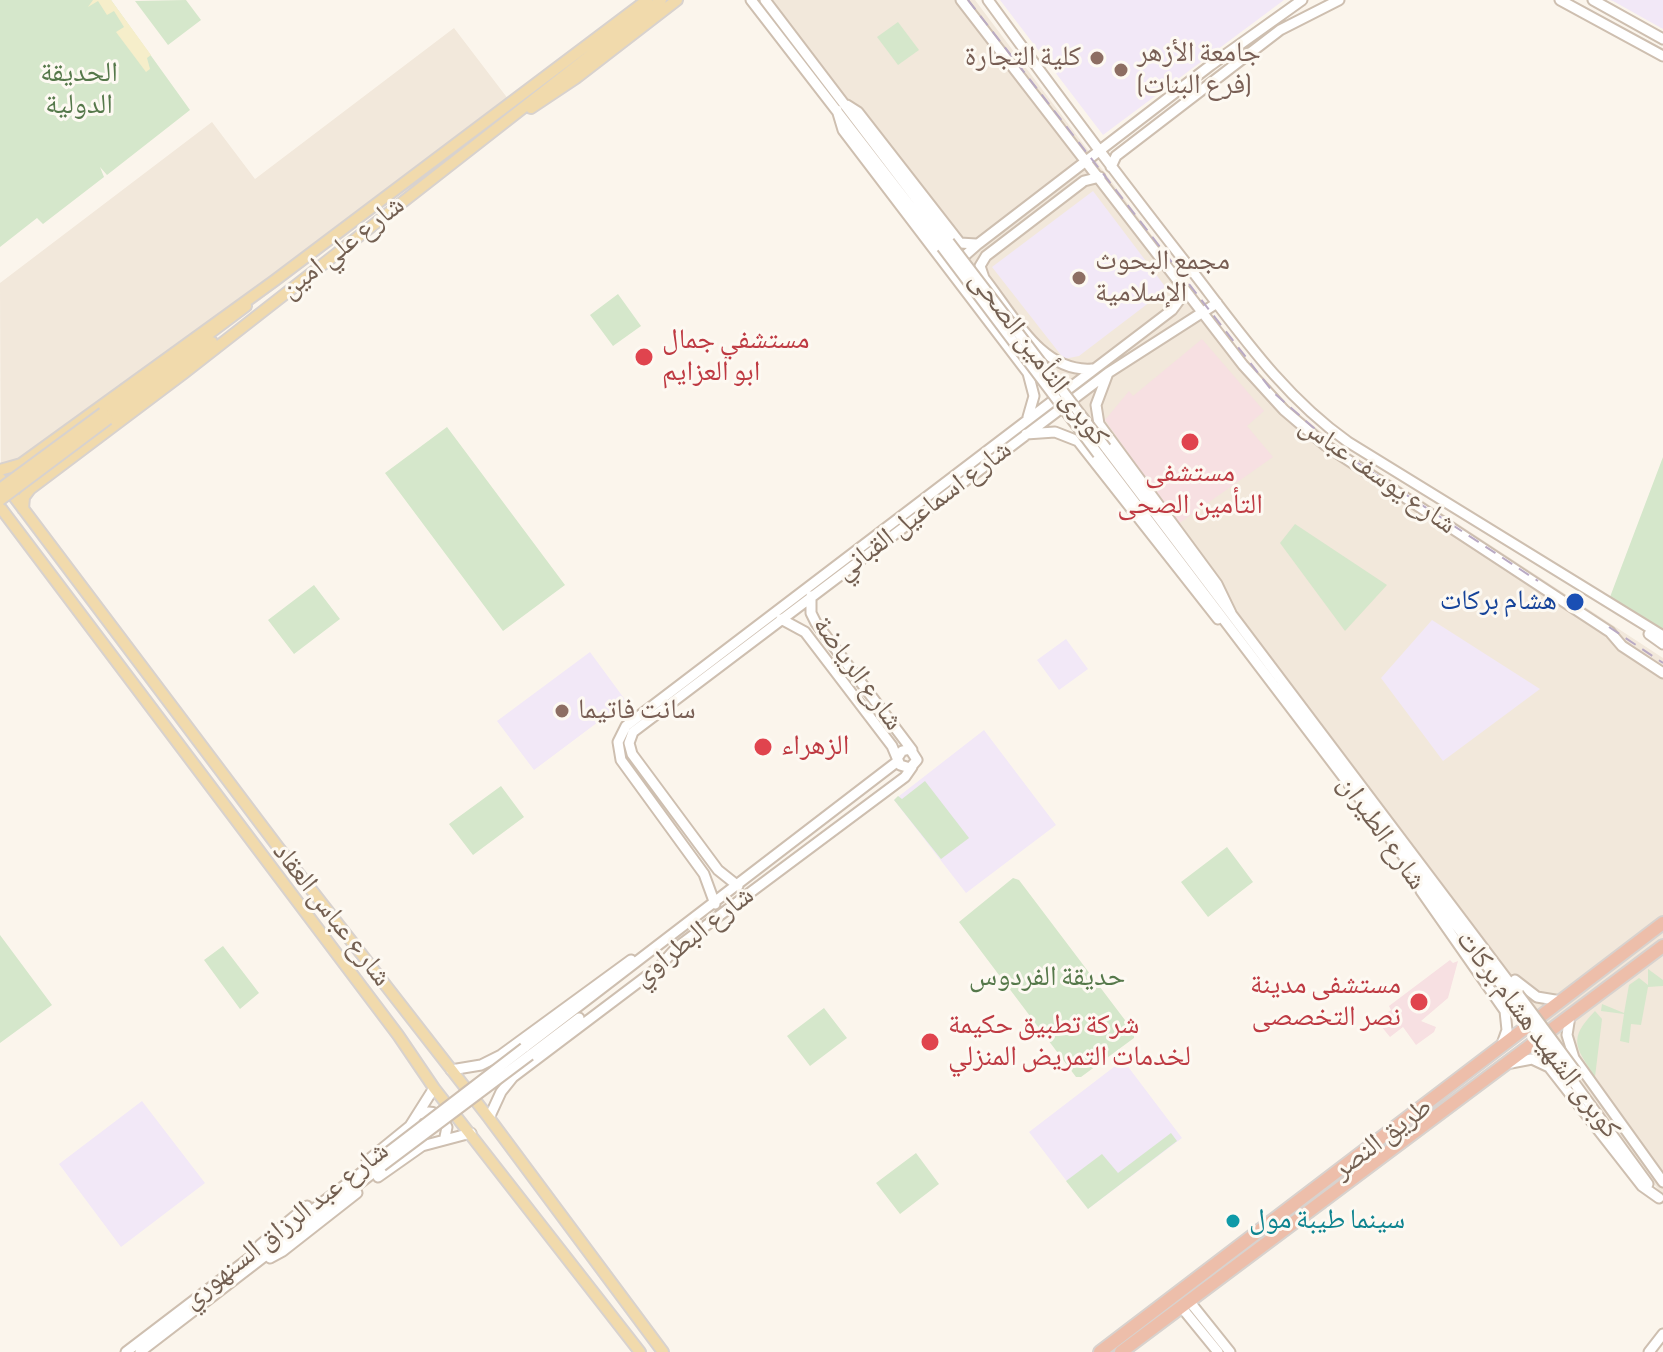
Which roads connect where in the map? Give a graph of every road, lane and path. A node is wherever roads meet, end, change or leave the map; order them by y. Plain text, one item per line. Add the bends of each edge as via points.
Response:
1 (637, 0) edge
2 (656, 0) edge
3 (677, 0) edge
4 (751, 0) edge
5 (765, 0) edge
6 (961, 0) edge
7 (988, 0) edge
8 (1302, 0) edge
9 (1339, 0) edge
10 (1560, 0) edge
11 (1593, 0) edge
12 (1632, 21) junction
13 (1624, 35) junction
14 (1663, 39) edge
15 (1663, 56) edge
16 (1211, 65) junction
17 (1220, 77) junction
18 (1186, 84) junction
19 (1195, 97) junction
20 (517, 106) junction
21 (840, 107) junction
22 (1097, 151) junction
23 (1087, 160) junction
24 (1111, 167) junction
25 (1072, 171) junction
26 (1100, 177) junction
27 (1084, 181) junction
28 (978, 244) junction
29 (962, 245) junction
30 (942, 259) junction
31 (954, 274) junction
32 (1186, 291) junction
33 (255, 295) junction
34 (283, 295) junction
35 (1217, 303) junction
36 (1172, 310) junction
37 (1203, 312) junction
38 (1179, 325) junction
39 (1048, 357) junction
40 (1092, 369) junction
41 (1028, 373) junction
42 (1108, 373) junction
43 (106, 416) junction
44 (1026, 420) junction
45 (1099, 424) junction
46 (1025, 434) junction
47 (1078, 441) junction
48 (32, 456) junction
49 (0, 470) edge
50 (49, 474) junction
51 (0, 478) edge
52 (0, 489) edge
53 (16, 499) junction
54 (23, 509) junction
55 (2, 511) edge
56 (811, 596) junction
57 (781, 619) junction
58 (1228, 619) junction
59 (1630, 619) junction
60 (816, 623) junction
61 (805, 632) junction
62 (1663, 636) edge
63 (1663, 644) edge
64 (1663, 670) edge
65 (703, 672) junction
66 (912, 750) junction
67 (898, 759) junction
68 (912, 767) junction
69 (718, 870) junction
70 (1418, 870) junction
71 (706, 879) junction
72 (738, 886) junction
73 (715, 904) junction
74 (1663, 923) edge
75 (687, 926) junction
76 (1663, 946) edge
77 (676, 948) junction
78 (1517, 994) junction
79 (1556, 1005) junction
80 (1503, 1008) junction
81 (1571, 1014) junction
82 (1560, 1024) junction
83 (1512, 1039) junction
84 (527, 1051) junction
85 (1526, 1051) junction
86 (1570, 1051) junction
87 (1495, 1053) junction
88 (1509, 1063) junction
89 (481, 1065) junction
90 (1549, 1067) junction
91 (451, 1070) junction
92 (1573, 1074) junction
93 (434, 1088) junction
94 (499, 1096) junction
95 (420, 1114) junction
96 (489, 1118) junction
97 (471, 1133) junction
98 (445, 1137) junction
99 (1663, 1185) edge
100 (1661, 1202) edge
101 (260, 1255) junction
102 (1186, 1305) junction
103 (1663, 1334) edge
104 (1663, 1343) edge
105 (1223, 1350) edge
106 (126, 1352) edge
107 (140, 1352) edge
108 (640, 1352) edge
109 (663, 1352) edge
110 (1100, 1352) edge
111 (1121, 1352) edge
112 (1649, 1352) edge
113 (1656, 1352) edge

1 - 20 main road, شارع علي امين via 524,85
2 - 20 main road
3 - 20 main road, شارع علي امين via 555,93 534,106
4 - 21 street
5 - 21 street
6 - 23 street, شارع يوسف عباس
7 - 22 street, شارع يوسف عباس
8 - 16 street
9 - 17 street via 1294,21
10 - 13 street
11 - 12 street
12 - 13 street
12 - 14 street
13 - 15 street
16 - 17 street
16 - 18 street
17 - 19 street
18 - 19 street
18 - 22 street
19 - 24 street via 1116,156
20 - 33 main road, شارع علي امين
20 - 34 main road, شارع علي امين
21 - 29 street via 858,112
21 - 30 street via 843,130
21 - 58 street, كوبرى التأمين الصحى, bridge
22 - 23 street
22 - 24 street, شارع يوسف عباس
23 - 25 street
23 - 26 street, شارع يوسف عباس
24 - 35 street, شارع يوسف عباس
25 - 27 street
25 - 28 street
26 - 27 street
26 - 32 street, شارع يوسف عباس
27 - 39 street via 980,266
28 - 29 street
28 - 31 street
29 - 30 street
30 - 31 street
31 - 41 street
32 - 36 street, شارع اسماعيل القباني
32 - 37 street, شارع يوسف عباس
33 - 43 main road
33 - 48 main road, شارع علي امين
34 - 43 main road
34 - 50 main road, شارع علي امين
35 - 37 street, شارع اسماعيل القباني
35 - 59 street, شارع يوسف عباس via 1272,373 1335,433
36 - 38 street
36 - 40 street, شارع اسماعيل القباني
37 - 38 street, شارع اسماعيل القباني
37 - 64 street, شارع يوسف عباس via 1257,381 1325,445
38 - 42 street, شارع اسماعيل القباني
39 - 40 street via 1069,367
39 - 41 street via 1042,372
40 - 44 street, شارع اسماعيل القباني
41 - 44 street via 1034,396
42 - 45 street via 1096,405
42 - 46 street, شارع اسماعيل القباني
43 - 52 main road, bridge
43 - 55 main road, bridge
44 - 65 street, شارع اسماعيل القباني
45 - 47 street via 1082,425
45 - 58 street via 1217,584 1230,604
46 - 47 street via 1055,432
46 - 56 street, شارع اسماعيل القباني
47 - 58 street via 1207,610
48 - 49 main road, شارع علي امين via 17,467
48 - 50 main road via 35,469
50 - 54 main road, شارع علي امين via 27,491
51 - 53 main road, شارع عباس العقاد
53 - 54 main road, شارع عباس العقاد
53 - 55 main road via 7,501
54 - 91 main road, شارع عباس العقاد
55 - 93 main road, شارع عباس العقاد
56 - 57 street, شارع اسماعيل القباني
56 - 60 street, شارع الرياضة
57 - 61 street, شارع الرياضة
57 - 65 street, شارع اسماعيل القباني
58 - 70 street, شارع الطيران
59 - 62 street, شارع يوسف عباس
59 - 63 street
60 - 61 street via 808,622
60 - 66 street, شارع الرياضة
61 - 67 street, شارع الرياضة
65 - 69 street, شارع اسماعيل القباني via 638,728 629,743
65 - 71 street, شارع اسماعيل القباني via 626,726 618,742 621,760
66 - 67 street via 902,751
66 - 68 street via 917,757
67 - 68 street via 902,767
67 - 72 street, شارع البطراوي
68 - 77 street, شارع البطراوي
69 - 71 street via 716,879
69 - 72 street
70 - 78 street, كوبرى الشهيد هشام بركات
70 - 78 street, شارع الطيران via 1435,874
70 - 80 street, شارع الطيران via 1423,894
71 - 73 street
72 - 73 street, شارع البطراوي
73 - 75 street, شارع البطراوي
74 - 79 highway, طريق النصر
75 - 84 street
75 - 89 street, شارع البطراوي via 669,932
76 - 81 highway, طريق النصر
77 - 84 street
77 - 94 street, شارع البطراوي via 660,966 513,1077
78 - 79 street
78 - 80 street via 1525,997 1522,1006
78 - 92 street, كوبرى الشهيد هشام بركات, bridge
79 - 82 highway via 1551,1021
79 - 83 highway, طريق النصر
80 - 87 street via 1507,1030
81 - 82 highway, طريق النصر
81 - 86 street
82 - 85 highway, طريق النصر
83 - 85 highway via 1521,1039
83 - 87 highway, طريق النصر
84 - 101 street, bridge
85 - 88 highway, طريق النصر
86 - 90 street via 1555,1050
86 - 99 street
87 - 110 highway, طريق النصر
88 - 90 street via 1528,1059
88 - 102 highway, طريق النصر
89 - 91 street, شارع البطراوي
89 - 94 street via 485,1082
90 - 100 street via 1642,1186
91 - 96 main road, شارع عباس العقاد
92 - 99 street, كوبرى الشهيد هشام بركات
92 - 100 street, كوبرى الشهيد هشام بركات
93 - 95 street, شارع عبد الرزاق السنهوري
93 - 97 main road, شارع عباس العقاد
94 - 96 street, شارع البطراوي
95 - 98 street via 442,1118
95 - 101 street, شارع عبد الرزاق السنهوري via 393,1141 269,1234
96 - 109 main road, شارع عباس العقاد
97 - 98 street, شارع عبد الرزاق السنهوري
97 - 108 main road, شارع عباس العقاد
98 - 101 street, شارع عبد الرزاق السنهوري via 405,1156 283,1251
101 - 106 street, شارع عبد الرزاق السنهوري
101 - 107 street, شارع عبد الرزاق السنهوري
102 - 105 street
102 - 111 highway, طريق النصر
103 - 112 street
104 - 113 street

